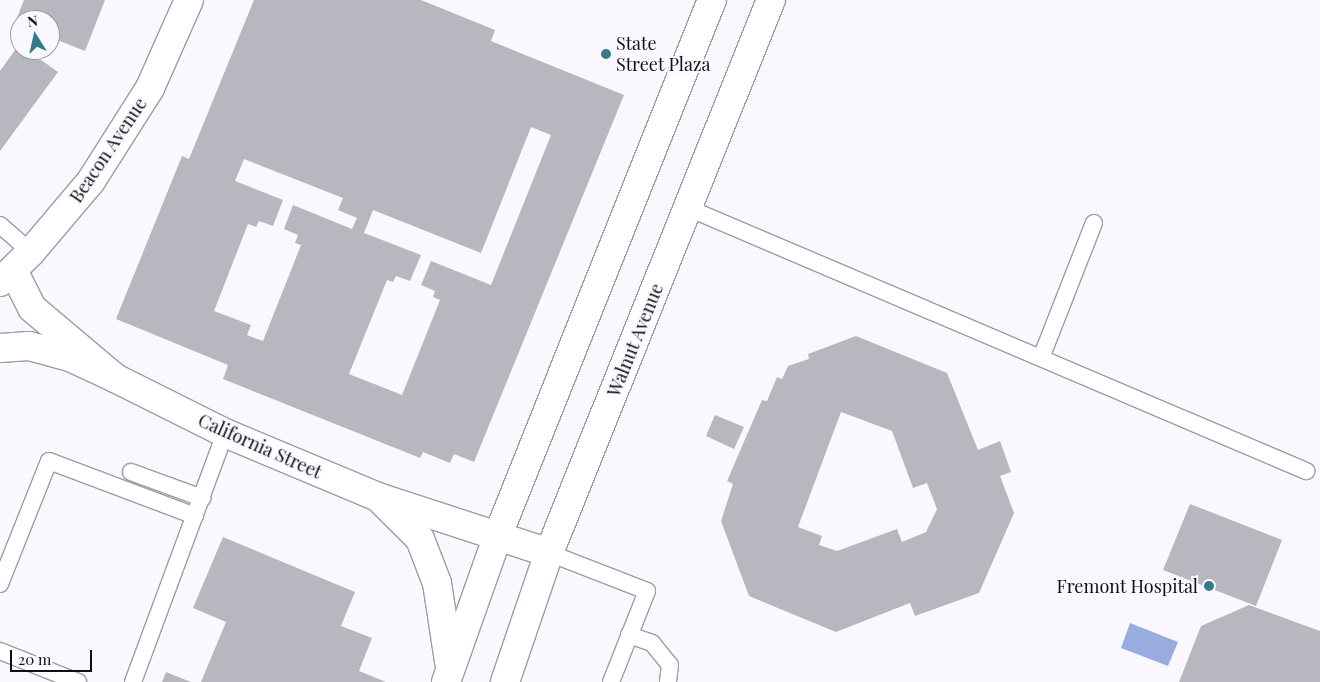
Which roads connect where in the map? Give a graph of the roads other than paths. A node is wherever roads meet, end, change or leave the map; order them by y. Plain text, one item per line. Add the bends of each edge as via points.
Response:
1 (189, 0) edge
2 (712, 0) edge
3 (771, 0) edge
4 (688, 208) junction
5 (1094, 223) dead end
6 (0, 225) edge
7 (10, 272) edge
8 (0, 348) edge
9 (1040, 358) junction
10 (114, 378) junction
11 (225, 433) junction
12 (1306, 471) dead end
13 (132, 472) dead end
14 (378, 497) junction
15 (202, 498) junction
16 (195, 516) junction
17 (498, 535) junction
18 (550, 553) junction
19 (0, 584) edge
20 (630, 635) junction
21 (0, 651) edge
22 (670, 665) junction
23 (448, 676) edge
24 (78, 682) edge
25 (133, 682) edge
26 (504, 682) edge
27 (611, 682) edge
28 (668, 682) edge
29 (672, 682) edge

1 - 7 main road, Beacon Avenue via 150,88 91,181
2 - 17 main road
3 - 4 main road, Walnut Avenue
4 - 9 lane
4 - 18 main road, Walnut Avenue
5 - 9 lane
6 - 7 lane
7 - 10 main road, California Street via 32,308
8 - 10 main road via 29,346 70,356
9 - 12 lane
10 - 11 main road, California Street
11 - 14 main road, California Street
11 - 15 lane
13 - 15 lane
14 - 17 main road, California Street
14 - 23 main road via 420,539 437,583
15 - 16 lane
16 - 19 lane via 49,461
16 - 25 lane
17 - 18 main road, California Street
17 - 23 main road
18 - 20 lane via 646,591
18 - 26 main road, Walnut Avenue
20 - 22 lane via 652,643
20 - 27 lane
21 - 24 lane
22 - 28 lane
22 - 29 lane

